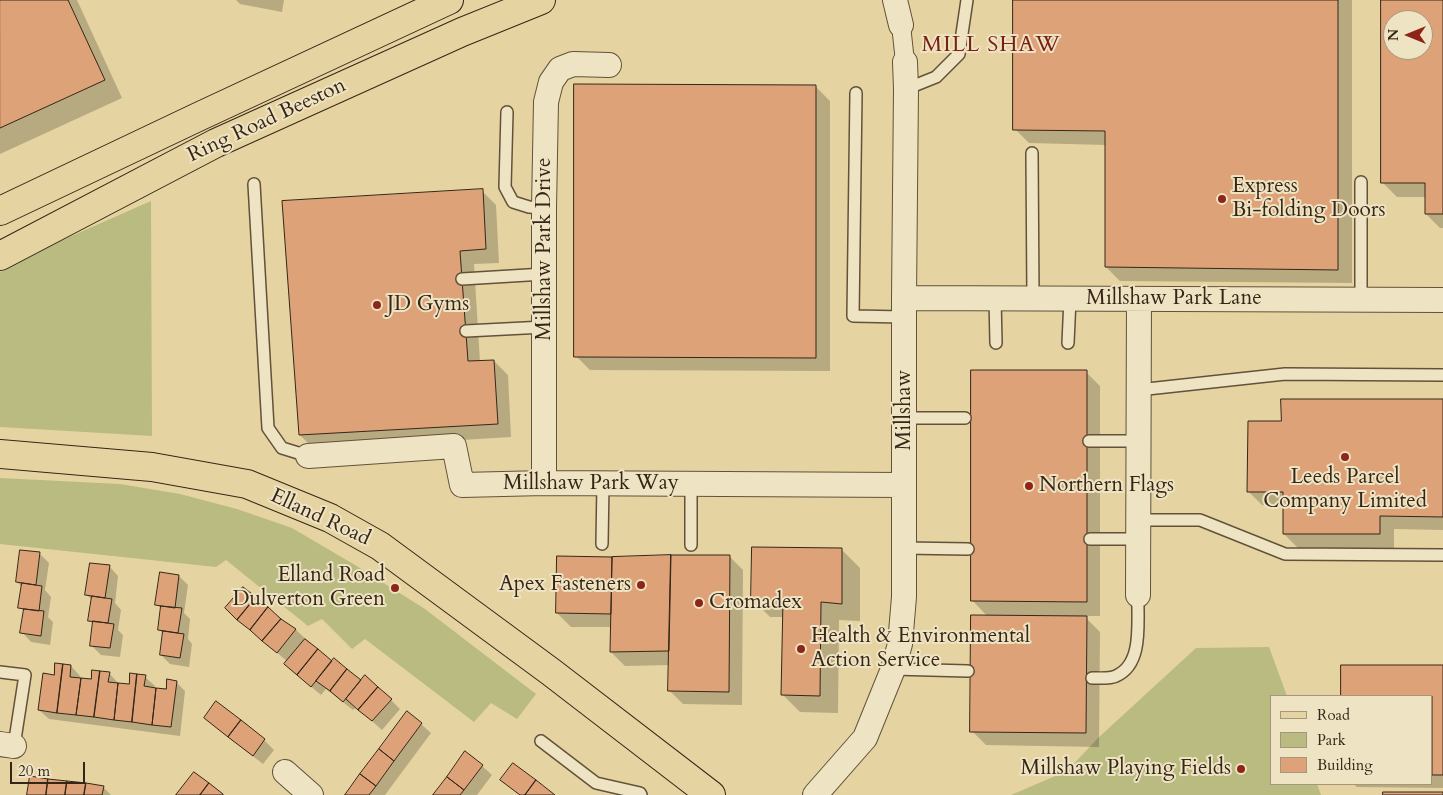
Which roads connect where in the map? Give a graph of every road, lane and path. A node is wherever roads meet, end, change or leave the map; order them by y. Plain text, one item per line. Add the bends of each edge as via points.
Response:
1 (449, 0) edge
2 (541, 0) edge
3 (895, 0) edge
4 (967, 0) edge
5 (901, 25) joint
6 (905, 62) joint
7 (609, 66) dead end
8 (906, 89) junction
9 (856, 93) dead end
10 (507, 112) dead end
11 (1032, 153) dead end
12 (1361, 182) dead end
13 (254, 184) dead end
14 (544, 208) junction
15 (0, 211) edge
16 (0, 256) edge
17 (544, 274) junction
18 (462, 280) dead end
19 (995, 298) junction
20 (1033, 298) junction
21 (1070, 299) junction
22 (1139, 299) junction
23 (1361, 300) junction
24 (1443, 300) edge
25 (904, 308) junction
26 (544, 327) junction
27 (466, 331) dead end
28 (996, 343) dead end
29 (1068, 343) dead end
30 (1443, 375) edge
31 (1138, 390) junction
32 (905, 418) junction
33 (965, 418) dead end
34 (1090, 441) dead end
35 (1138, 441) junction
36 (0, 454) edge
37 (308, 456) joint
38 (544, 483) junction
39 (603, 483) junction
40 (691, 484) junction
41 (904, 485) junction
42 (1138, 530) junction
43 (1090, 539) dead end
44 (602, 544) dead end
45 (691, 545) dead end
46 (904, 548) junction
47 (968, 549) dead end
48 (1443, 555) edge
49 (1138, 595) joint
50 (893, 669) junction
51 (968, 671) dead end
52 (0, 672) edge
53 (1092, 678) dead end
54 (541, 741) dead end
55 (7, 745) edge
56 (285, 772) dead end
57 (311, 795) edge
58 (641, 795) edge
59 (711, 795) edge
60 (815, 795) edge

1 - 15 main road, Ring Road Beeston
2 - 16 main road, Ring Road Beeston via 462,32 216,143
3 - 5 street, Millshaw
4 - 8 lane via 959,54 936,77
5 - 6 street, Millshaw
6 - 8 street, Millshaw
7 - 14 street, Millshaw Park Drive via 573,64 560,69 551,82 546,102
8 - 25 street, Millshaw
9 - 25 lane via 853,316
10 - 14 lane via 504,186 512,202 529,208
11 - 20 lane
12 - 23 lane
13 - 37 lane via 268,428 282,448
14 - 17 street, Millshaw Park Drive
17 - 18 lane
17 - 26 street, Millshaw Park Drive
19 - 20 street, Millshaw Park Lane
19 - 25 street, Millshaw Park Lane
19 - 28 lane
20 - 21 street, Millshaw Park Lane
21 - 22 street, Millshaw Park Lane
21 - 29 lane
22 - 23 street, Millshaw Park Lane
22 - 31 street
23 - 24 street, Millshaw Park Lane
25 - 32 street, Millshaw
26 - 27 lane
26 - 38 street, Millshaw Park Drive
30 - 31 lane via 1285,374
31 - 35 street
32 - 33 lane
32 - 41 street, Millshaw
34 - 35 lane
35 - 42 street
36 - 59 main road, Elland Road via 152,467 247,484 330,518 387,551
37 - 38 street, Millshaw Park Way via 454,446 462,485
38 - 39 street, Millshaw Park Way
39 - 40 street, Millshaw Park Way
39 - 44 lane
40 - 41 street, Millshaw Park Way
40 - 45 lane
41 - 46 street, Millshaw
42 - 43 lane
42 - 48 lane via 1200,520 1286,554
42 - 49 street
46 - 47 lane
46 - 50 street, Millshaw via 900,644
49 - 53 lane via 1137,649 1130,666 1115,677
50 - 51 lane
50 - 60 street, Millshaw via 865,738
52 - 55 lane via 25,675
54 - 58 lane via 596,782
56 - 57 street

